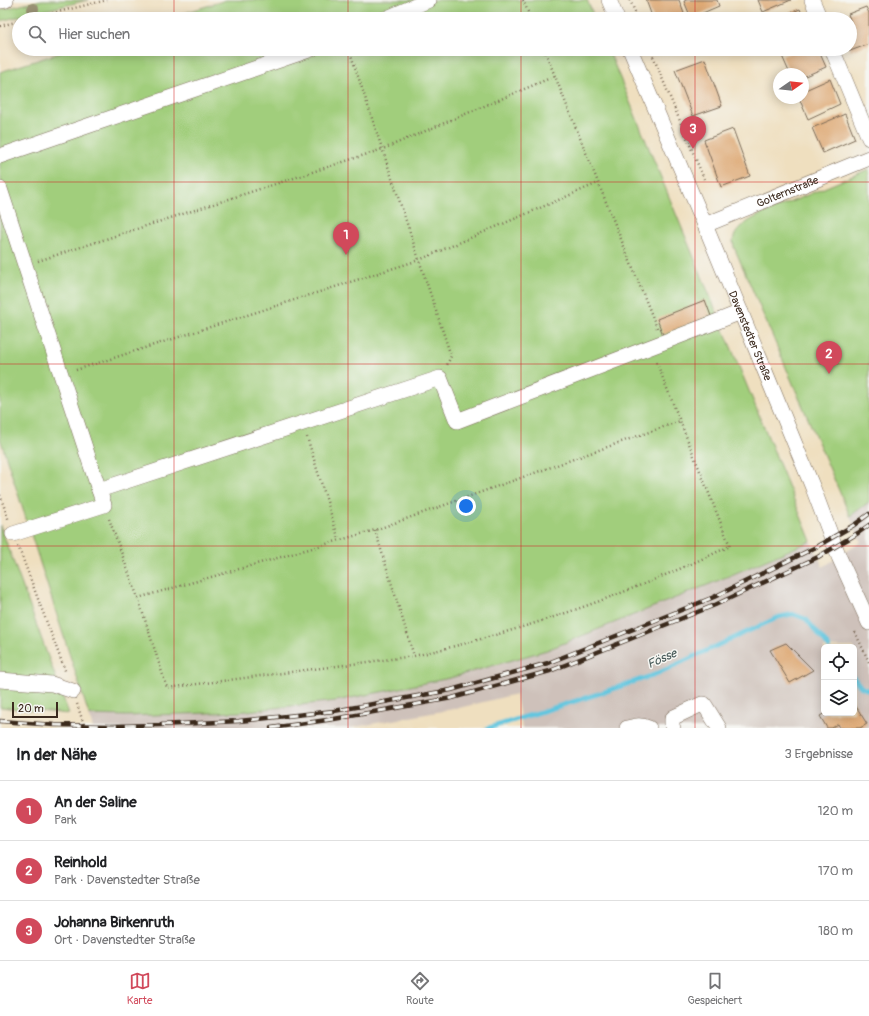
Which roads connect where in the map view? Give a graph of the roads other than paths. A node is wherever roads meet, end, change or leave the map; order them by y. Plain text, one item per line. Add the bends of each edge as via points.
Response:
1 (6, 0) edge
2 (429, 0) edge
3 (609, 0) edge
4 (812, 0) edge
5 (0, 1) edge
6 (401, 12) edge
7 (614, 12) edge
8 (817, 12) edge
9 (292, 56) edge
10 (633, 56) edge
11 (835, 56) edge
12 (869, 138) edge
13 (0, 156) edge
14 (869, 158) edge
15 (0, 189) edge
16 (705, 225) junction
17 (741, 312) junction
18 (99, 490) junction
19 (13, 534) road end
20 (869, 623) edge
21 (0, 680) edge
22 (73, 691) road end
23 (627, 728) edge
24 (649, 728) edge
25 (673, 728) edge
26 (719, 728) edge

1 - 5 street
2 - 6 street
3 - 7 street
4 - 8 street
9 - 13 street
10 - 16 street, Davenstedter Straße
11 - 12 street
14 - 16 street, Golternstraße
15 - 18 street
16 - 17 street, Davenstedter Straße
17 - 18 street via 457,421 440,378
17 - 20 street, Davenstedter Straße via 839,557
18 - 19 street via 104,505
21 - 22 street via 52,684
23 - 24 street
25 - 26 street via 674,717 704,704

